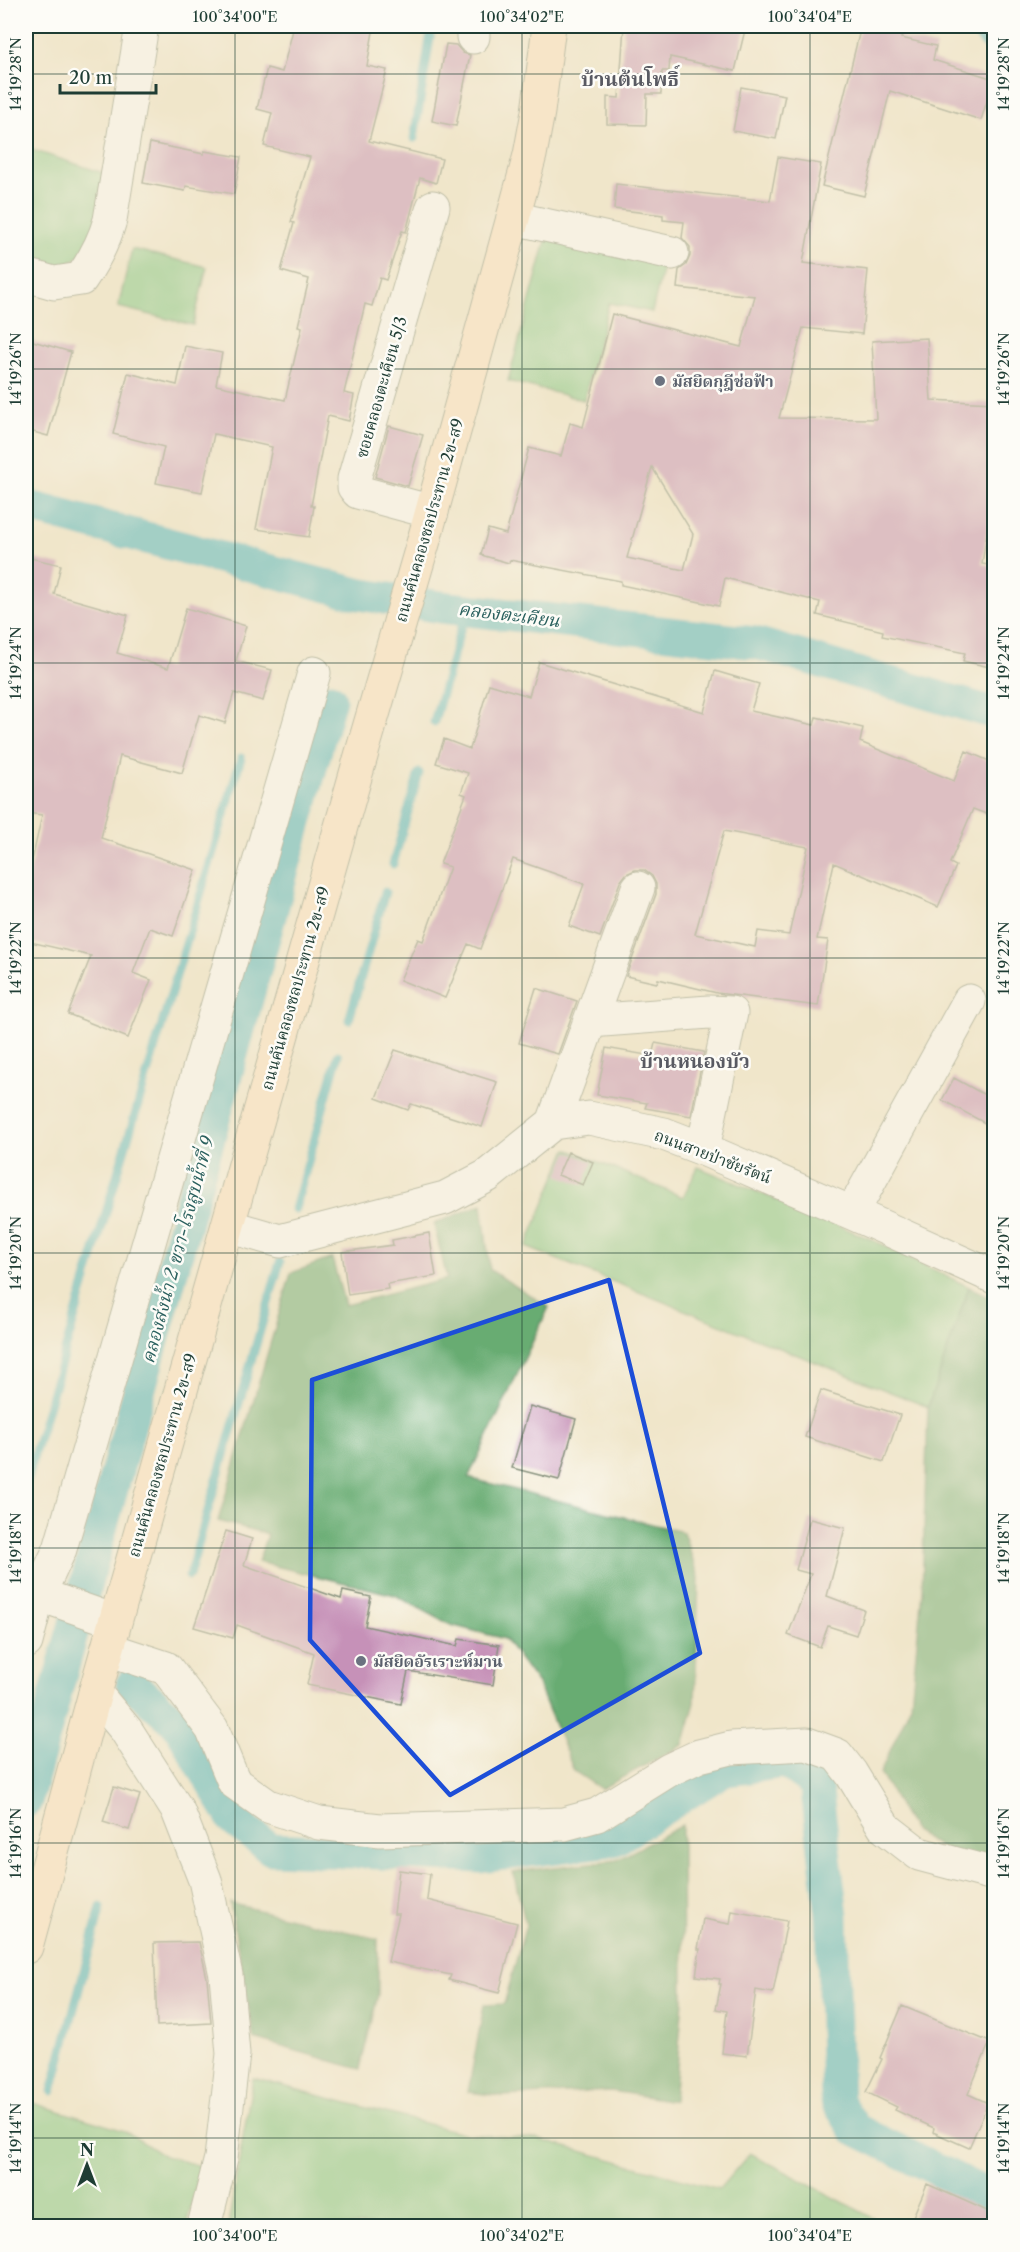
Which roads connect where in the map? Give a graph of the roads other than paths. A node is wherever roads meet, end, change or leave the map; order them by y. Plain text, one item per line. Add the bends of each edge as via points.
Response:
1 (142, 26) edge
2 (549, 26) edge
3 (433, 207) dead end
4 (513, 218) junction
5 (672, 253) dead end
6 (26, 275) edge
7 (428, 526) junction
8 (314, 673) dead end
9 (638, 888) dead end
10 (969, 1001) dead end
11 (590, 1021) junction
12 (553, 1123) junction
13 (703, 1149) junction
14 (852, 1213) junction
15 (228, 1226) junction
16 (994, 1278) edge
17 (40, 1596) edge
18 (108, 1628) junction
19 (26, 1642) edge
20 (95, 1693) junction
21 (994, 1874) edge
22 (26, 1947) edge
23 (204, 2226) edge

1 - 6 street via 106,236 81,279 54,283
2 - 4 street, ถนนคันคลองชลประทาน 2ข-ส9 via 536,122
3 - 7 street, ซอยคลองตะเคียน 5/3 via 354,479 358,492
4 - 5 street
4 - 7 street, ถนนคันคลองชลประทาน 2ข-ส9
7 - 15 street, ถนนคันคลองชลประทาน 2ข-ส9
8 - 17 street via 60,1549
9 - 11 street
10 - 14 street
11 - 12 street
11 - 13 street via 731,1013
12 - 13 street, ถนนสายป่าชัยรัตน์ via 590,1118 664,1134
12 - 15 street via 487,1176 445,1198 279,1240
13 - 14 street, ถนนสายป่าชัยรัตน์
14 - 16 street, ถนนสายป่าชัยรัตน์
15 - 18 street, ถนนคันคลองชลประทาน 2ข-ส9
17 - 18 street
17 - 19 street
18 - 20 street, ถนนคันคลองชลประทาน 2ข-ส9
18 - 21 street via 166,1668 212,1729 234,1782 268,1806 319,1823 380,1830 564,1824 597,1815 699,1756 731,1748 807,1744 837,1755 884,1827 919,1854
20 - 22 street, ถนนคันคลองชลประทาน 2ข-ส9
20 - 23 street via 126,1730 178,1810 206,1880 226,1975 233,2054 221,2158

